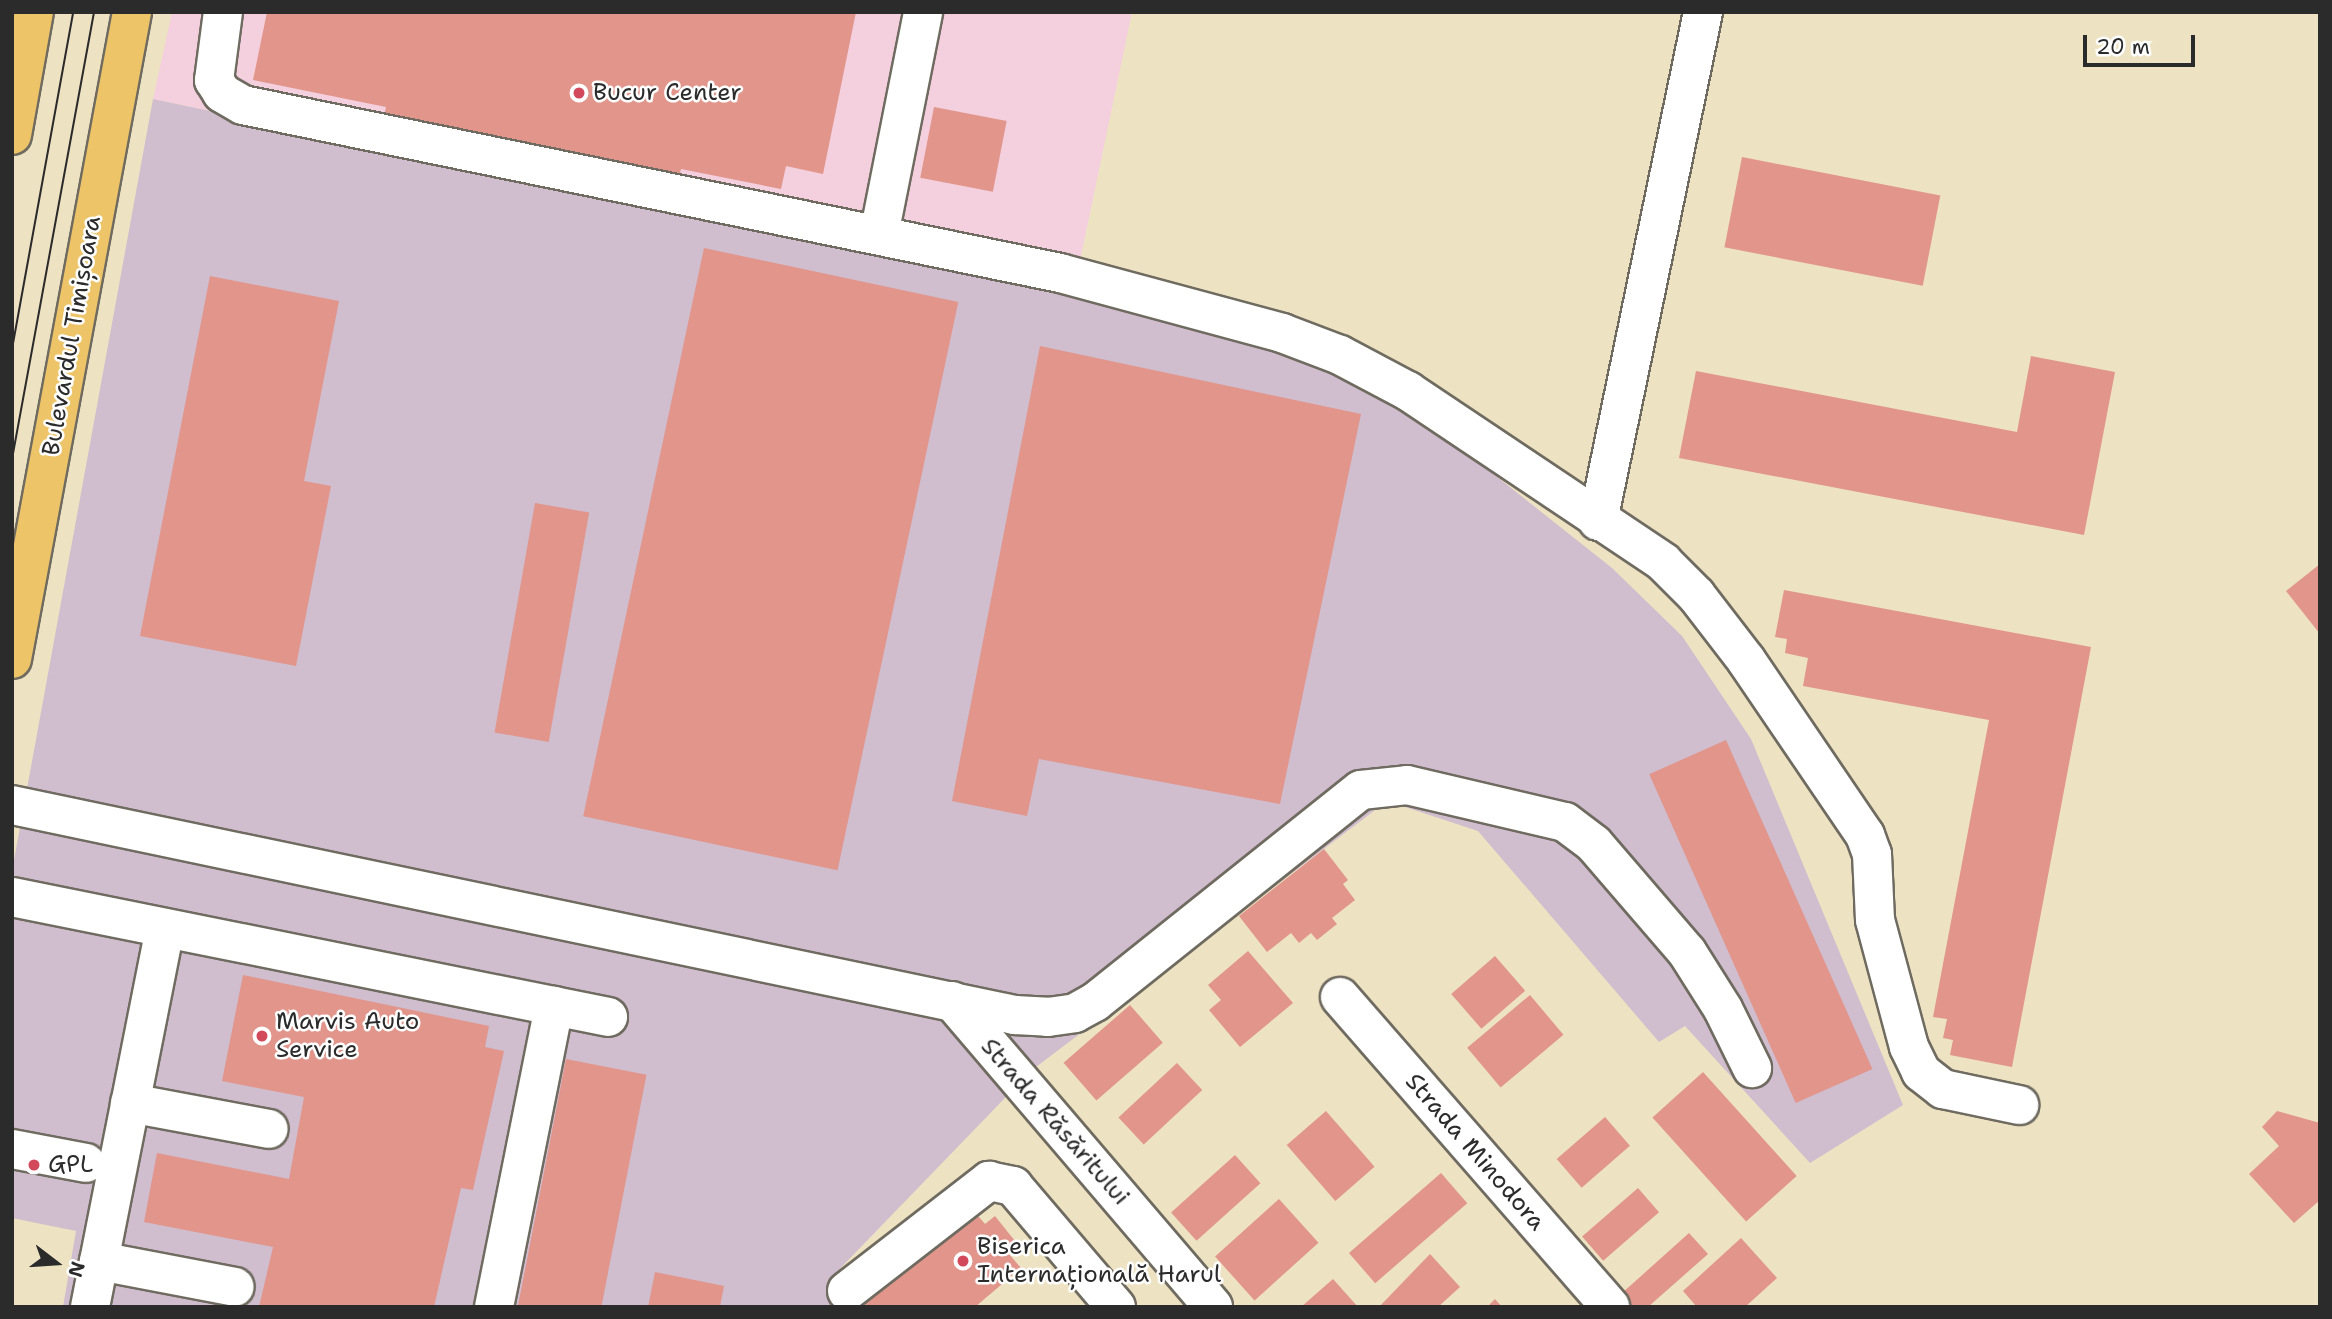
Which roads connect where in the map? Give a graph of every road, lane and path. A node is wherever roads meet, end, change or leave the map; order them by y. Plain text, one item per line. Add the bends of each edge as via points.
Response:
1 (34, 12) edge
2 (132, 12) edge
3 (223, 12) edge
4 (923, 12) edge
5 (1703, 12) edge
6 (12, 135) edge
7 (878, 235) junction
8 (1598, 521) junction
9 (12, 659) edge
10 (12, 805) edge
11 (12, 897) edge
12 (165, 928) junction
13 (1340, 997) dead end
14 (952, 1001) junction
15 (554, 1006) junction
16 (608, 1017) dead end
17 (1752, 1068) dead end
18 (130, 1103) junction
19 (2019, 1105) dead end
20 (269, 1129) dead end
21 (12, 1149) edge
22 (86, 1163) dead end
23 (99, 1261) junction
24 (235, 1287) dead end
25 (847, 1291) dead end
26 (90, 1307) edge
27 (494, 1307) edge
28 (1116, 1307) edge
29 (1213, 1307) edge
30 (1609, 1307) edge

1 - 6 main road
2 - 9 main road, Bulevardul Timișoara
3 - 7 street via 212,70 222,93 243,105
4 - 7 street
5 - 8 street
7 - 8 street via 1060,273 1282,333 1340,355 1408,391
8 - 19 street via 1663,562 1696,595 1865,835 1872,853 1875,920 1909,1047 1921,1072 1943,1089
10 - 14 street
11 - 12 street
12 - 15 street
12 - 18 street
13 - 30 street, Strada Minodora
14 - 17 street via 1032,1017 1075,1013 1096,1002 1362,790 1407,785 1565,822 1594,844 1687,951
14 - 29 street, Strada Răsăritului
15 - 16 street
15 - 27 street
18 - 20 street
18 - 23 street
21 - 22 street
23 - 24 street
23 - 26 street
25 - 28 street via 989,1181 1013,1186

